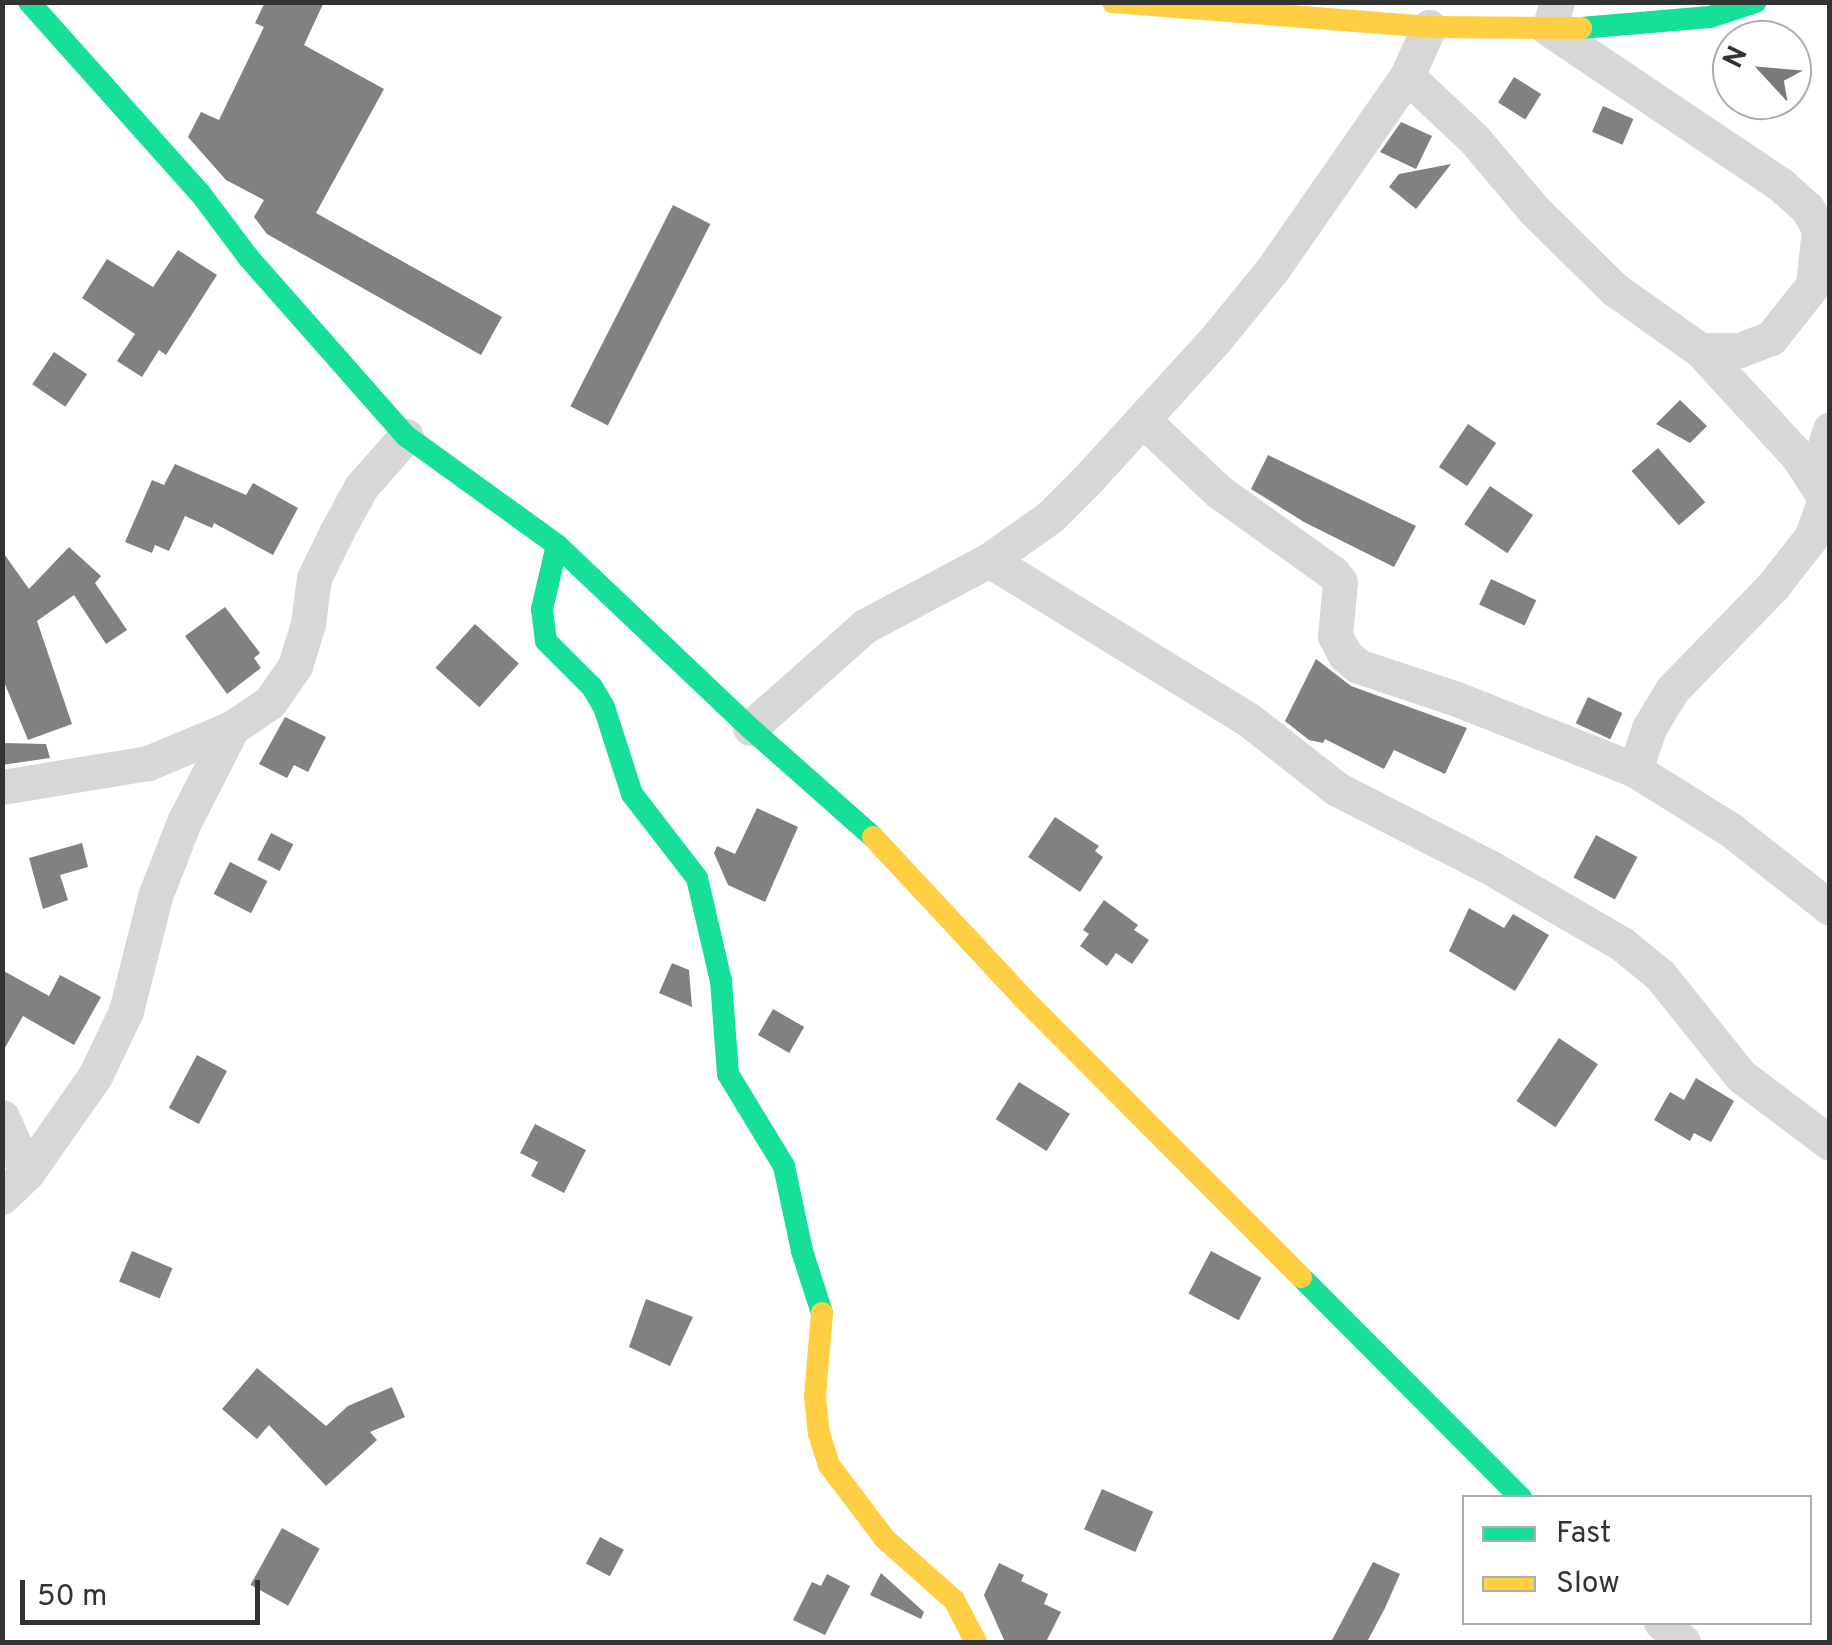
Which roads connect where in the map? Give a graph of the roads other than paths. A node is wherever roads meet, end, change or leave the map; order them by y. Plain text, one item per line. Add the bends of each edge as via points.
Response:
1 (29, 2) edge
2 (1113, 2) edge
3 (1756, 2) edge
4 (1126, 3) edge
5 (1553, 16) edge
6 (1429, 28) junction
7 (1408, 76) junction
8 (1700, 350) junction
9 (1142, 420) junction
10 (1830, 429) edge
11 (406, 436) junction
12 (1815, 477) junction
13 (557, 544) junction
14 (989, 560) junction
15 (232, 728) junction
16 (750, 728) junction
17 (1635, 770) junction
18 (2, 787) edge
19 (1830, 908) edge
20 (2, 1117) edge
21 (1830, 1143) edge
22 (15, 1185) edge
23 (1519, 1495) edge
24 (1663, 1625) edge
25 (976, 1642) edge
26 (1683, 1642) edge

1 - 11 street
2 - 4 street
3 - 5 street via 1710,17 1634,27
4 - 6 street
5 - 6 street
5 - 8 street via 1780,184 1818,230 1813,285 1771,338 1738,350
6 - 7 street
7 - 8 street via 1614,289
7 - 9 street via 1272,270
8 - 12 street
9 - 14 street via 1050,518
9 - 17 street via 1218,491 1333,573 1340,582 1335,636 1358,666
10 - 12 street
11 - 13 street
11 - 15 street via 361,487 314,578 295,666 270,702
12 - 17 street via 1824,498 1812,536 1672,690
13 - 16 street
13 - 25 street via 542,610 546,641 592,687 632,794 697,878 721,981 728,1074 784,1166 823,1316 815,1397 829,1465 884,1540 954,1600
14 - 16 street via 865,626
14 - 21 street via 1250,720 1336,789 1622,944 1660,975 1741,1076
15 - 18 street via 148,763
15 - 22 street via 155,896 126,1011 94,1076
16 - 23 street via 886,849 1025,1000
17 - 19 street via 1731,830
20 - 22 street
24 - 26 street

